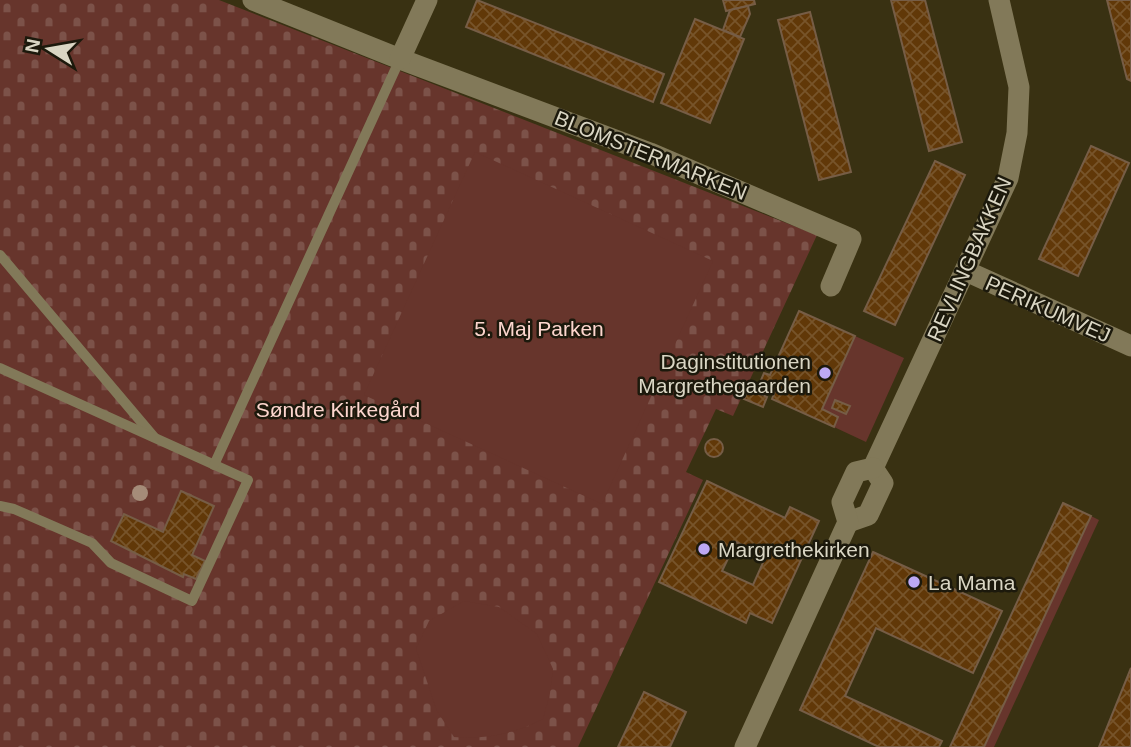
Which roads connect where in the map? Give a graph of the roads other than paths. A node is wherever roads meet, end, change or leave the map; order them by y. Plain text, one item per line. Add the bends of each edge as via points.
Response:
1 (253, 0) edge
2 (427, 0) edge
3 (999, 0) edge
4 (400, 59) junction
5 (0, 255) edge
6 (966, 271) junction
7 (831, 286) dead end
8 (1131, 346) edge
9 (0, 368) edge
10 (139, 418) junction
11 (115, 420) junction
12 (155, 438) junction
13 (214, 465) junction
14 (873, 468) junction
15 (0, 506) edge
16 (848, 522) junction
17 (744, 747) edge

1 - 4 street, BLOMSTERMARKEN
2 - 4 street
3 - 6 street, REVLINGBAKKEN via 1019,87 1017,133 1008,178
4 - 7 street, BLOMSTERMARKEN via 650,153 851,239
4 - 13 lane
5 - 10 lane
6 - 8 street, PERIKUMVEJ
6 - 14 street, REVLINGBAKKEN
9 - 11 lane
10 - 11 lane
10 - 12 lane
11 - 12 lane
12 - 13 lane
13 - 15 lane via 248,480 192,601 111,563 92,543
14 - 16 street, REVLINGBAKKEN via 856,472 842,502
14 - 16 street, REVLINGBAKKEN via 883,483 878,494 868,515
16 - 17 street, REVLINGBAKKEN

